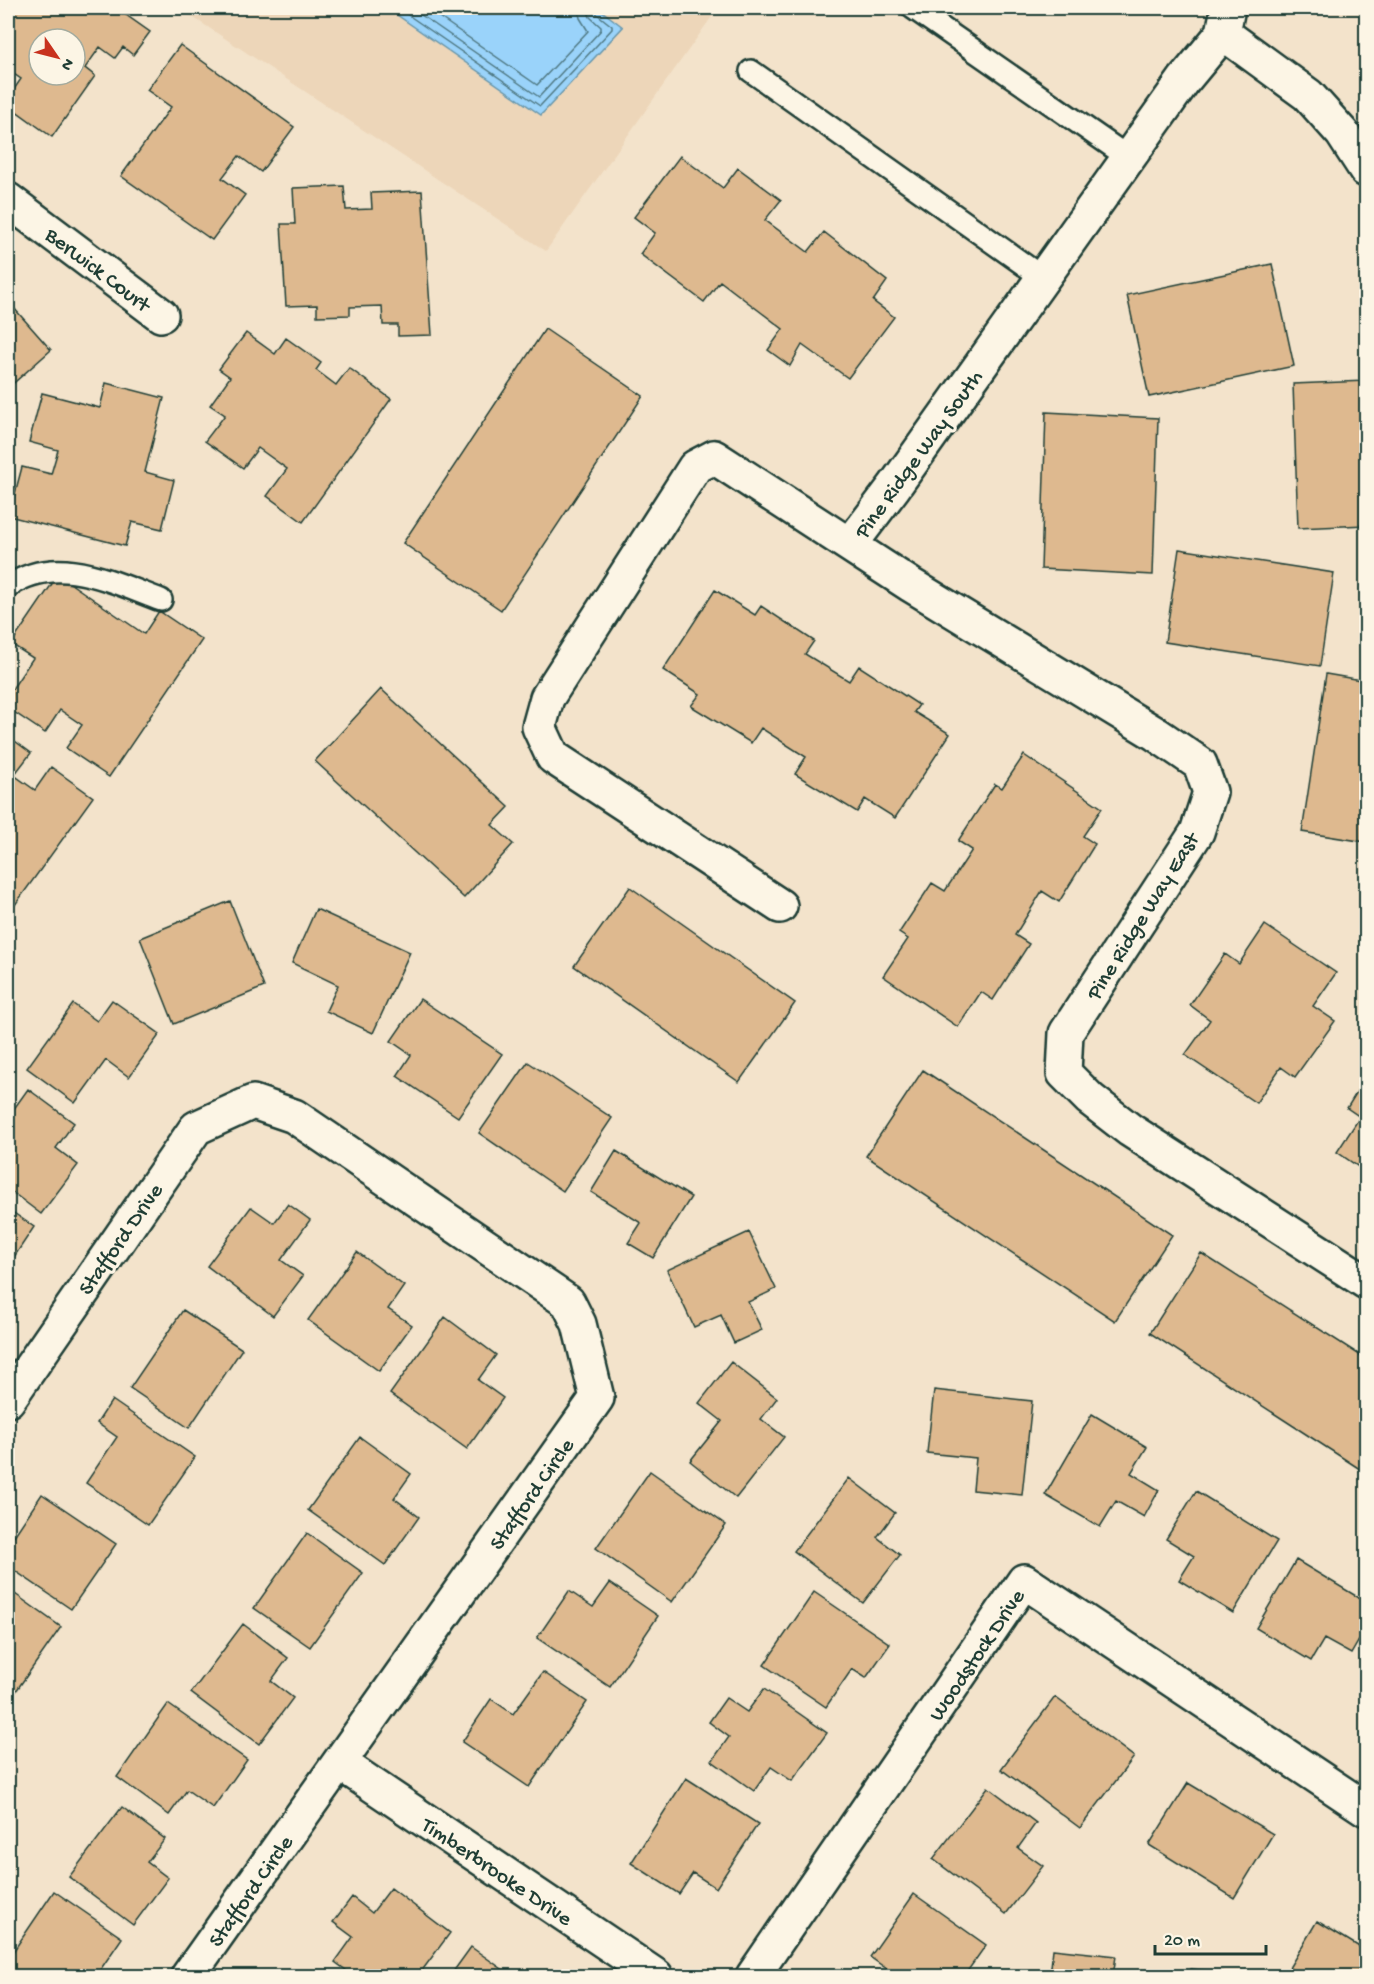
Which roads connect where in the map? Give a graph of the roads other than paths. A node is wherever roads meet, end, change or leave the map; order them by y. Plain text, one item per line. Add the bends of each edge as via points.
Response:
1 (913, 8) edge
2 (1225, 20) edge
3 (752, 71) dead end
4 (1129, 158) junction
5 (1366, 170) edge
6 (8, 200) edge
7 (1043, 278) junction
8 (161, 315) dead end
9 (850, 544) junction
10 (8, 587) edge
11 (161, 600) dead end
12 (780, 906) dead end
13 (253, 1102) joint
14 (1366, 1282) edge
15 (8, 1400) edge
16 (340, 1763) junction
17 (1366, 1809) edge
18 (188, 1977) edge
19 (656, 1977) edge
20 (753, 1977) edge

1 - 4 lane
2 - 4 street, Pine Ridge Way South
2 - 5 street via 1308,95 1342,133
3 - 7 lane
4 - 7 street, Pine Ridge Way South
6 - 8 street, Berwick Court
7 - 9 street, Pine Ridge Way South
9 - 12 street, Pine Ridge Way South via 714,457 695,467 547,698 539,727 553,757
9 - 14 street, Pine Ridge Way East via 1200,764 1210,792 1197,832 1066,1033 1064,1073 1130,1130
10 - 11 lane via 49,569 91,574
13 - 15 street, Stafford Drive via 196,1128
13 - 16 street, Stafford Circle via 294,1116 568,1302 579,1324 597,1398
16 - 18 street, Stafford Circle
16 - 19 street, Timberbrooke Drive
17 - 20 street, Woodstock Drive via 1024,1581

